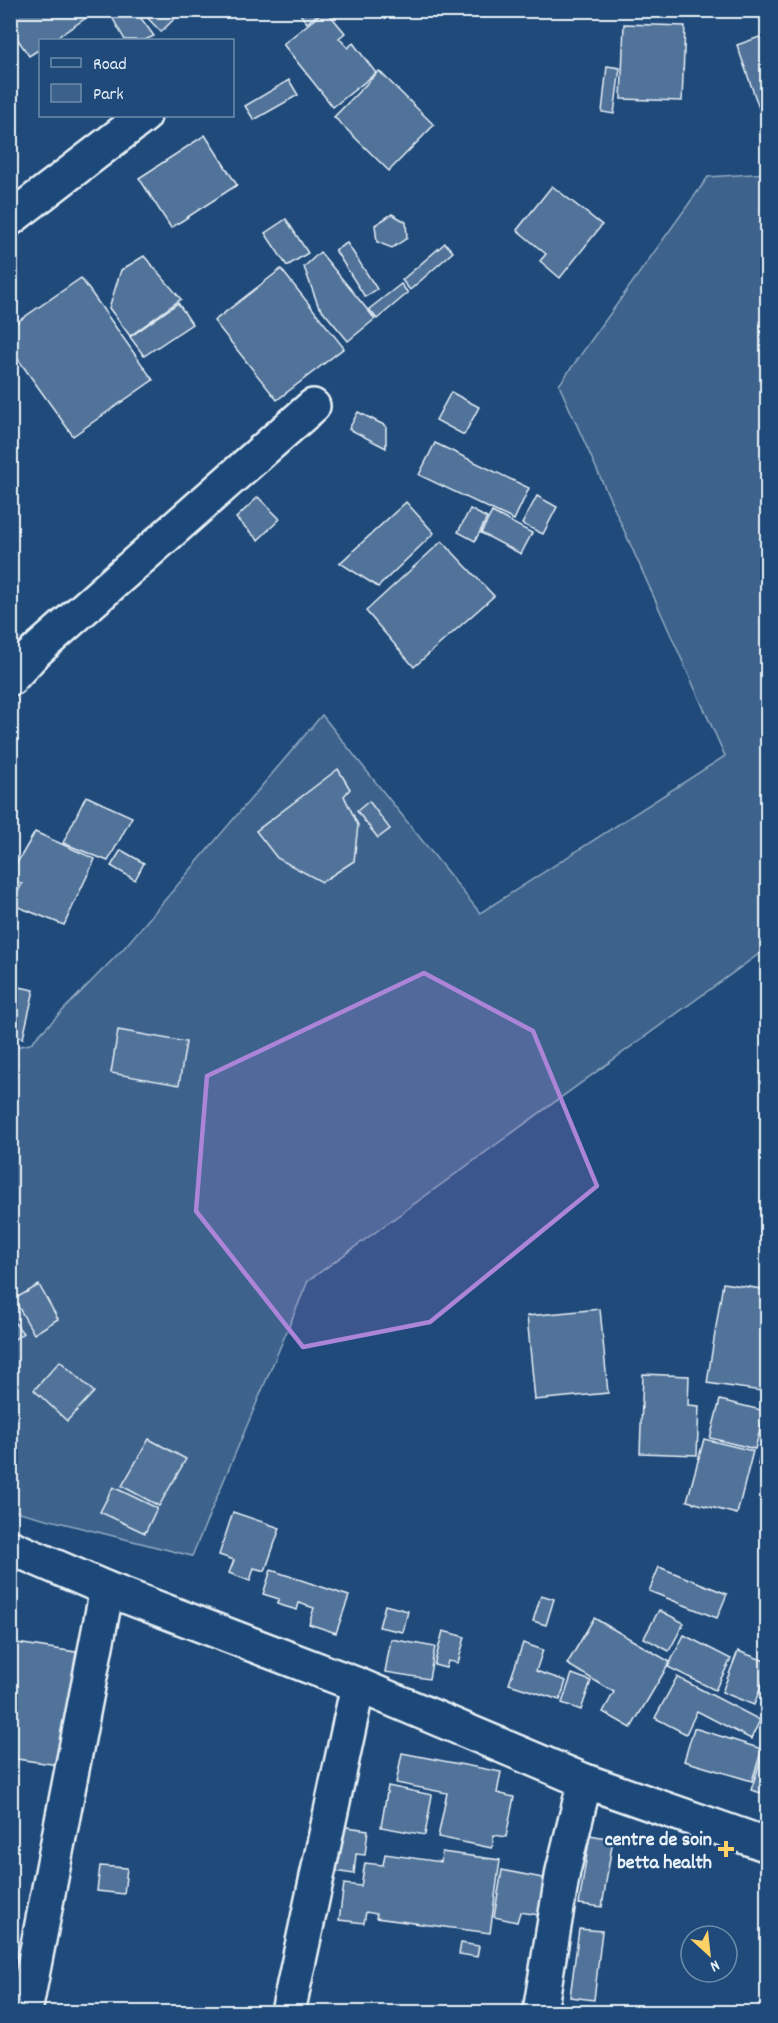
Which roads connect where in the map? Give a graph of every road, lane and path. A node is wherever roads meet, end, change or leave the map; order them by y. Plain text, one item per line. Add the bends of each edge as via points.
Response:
1 (143, 117) edge
2 (10, 219) edge
3 (313, 406) dead end
4 (10, 679) edge
5 (10, 1547) edge
6 (107, 1589) junction
7 (358, 1685) junction
8 (585, 1781) junction
9 (768, 1845) edge
10 (25, 2013) edge
11 (288, 2013) edge
12 (540, 2013) edge

1 - 2 street
3 - 4 street via 35,652
5 - 6 street
6 - 7 street
6 - 10 street
7 - 8 street
7 - 11 street
8 - 9 street
8 - 12 street via 563,1871

